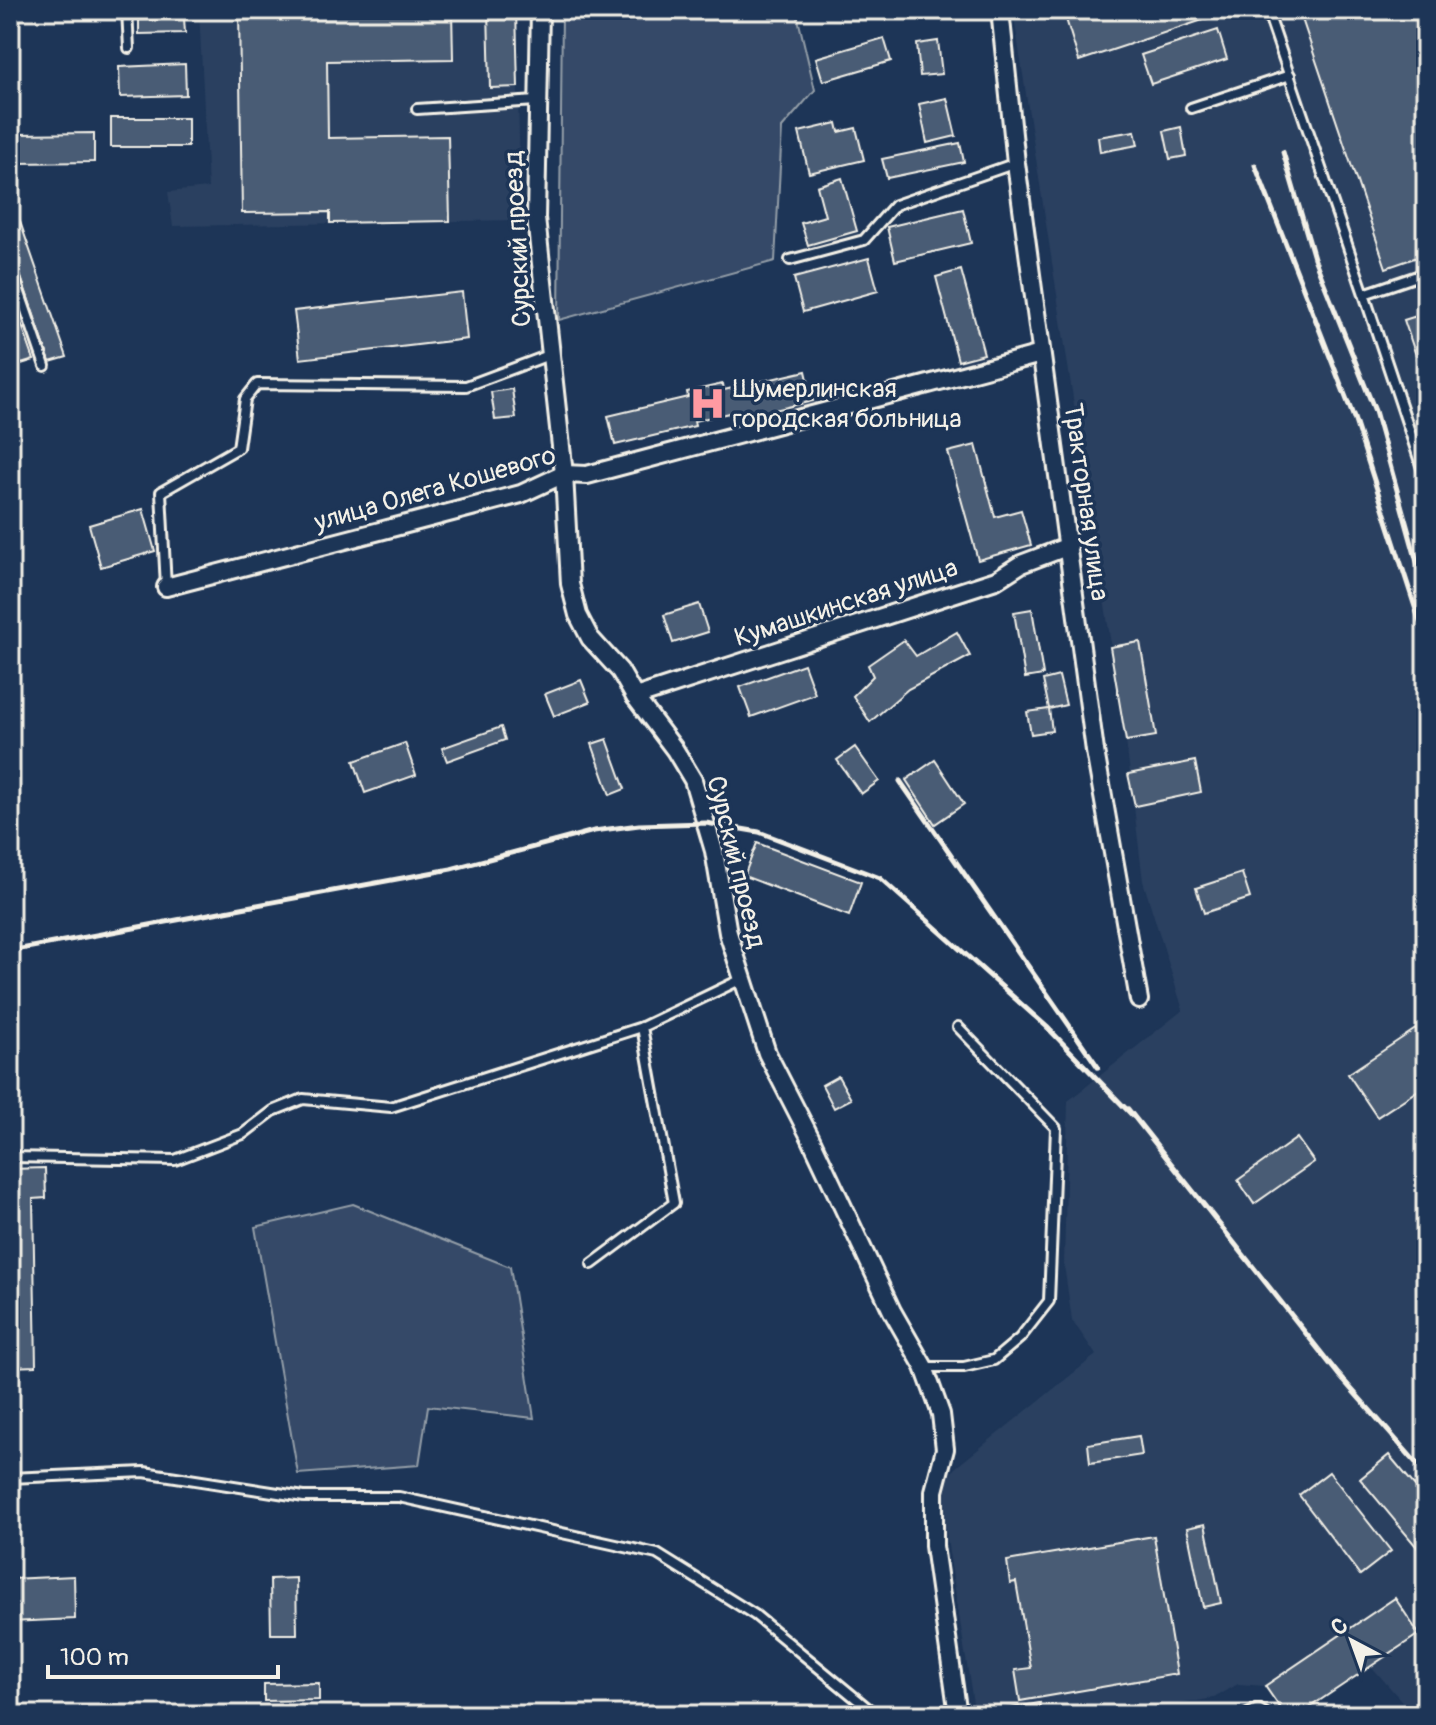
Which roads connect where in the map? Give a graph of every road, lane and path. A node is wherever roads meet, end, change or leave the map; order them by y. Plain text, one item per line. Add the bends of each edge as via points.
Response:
1 (127, 10) edge
2 (540, 10) edge
3 (1000, 10) edge
4 (1267, 10) edge
5 (129, 48) dead end
6 (1290, 75) junction
7 (536, 101) junction
8 (1191, 108) dead end
9 (417, 109) dead end
10 (1016, 163) junction
11 (790, 260) dead end
12 (10, 264) edge
13 (1426, 273) edge
14 (1364, 294) junction
15 (1041, 354) junction
16 (549, 355) junction
17 (45, 366) dead end
18 (564, 474) junction
19 (1426, 480) edge
20 (1069, 546) junction
21 (166, 587) joint
22 (635, 697) junction
23 (742, 979) junction
24 (1139, 1000) dead end
25 (642, 1027) junction
26 (958, 1027) dead end
27 (10, 1157) edge
28 (592, 1264) dead end
29 (924, 1367) junction
30 (10, 1478) edge
31 (876, 1715) edge
32 (958, 1715) edge
33 (1245, 1715) edge
34 (1268, 1715) edge

1 - 5 lane
2 - 7 street, Сурский проезд
3 - 10 street, Тракторная улица
4 - 6 lane
6 - 8 lane
6 - 14 lane
7 - 9 lane
7 - 16 street, Сурский проезд via 536,218
10 - 11 lane via 895,205 864,240
10 - 15 street, Тракторная улица
12 - 17 lane
13 - 14 lane
14 - 19 lane
15 - 18 street, улица Олега Кошевого via 587,475
15 - 20 street, Тракторная улица
16 - 18 street, Сурский проезд
16 - 21 lane via 466,386 257,384 245,399 238,448 161,492
18 - 21 street, улица Олега Кошевого via 521,494
18 - 22 street, Сурский проезд via 570,584 578,615
20 - 22 street, Кумашкинская улица via 996,580
20 - 24 street, Тракторная улица via 1095,751
22 - 23 street, Сурский проезд via 693,780
23 - 25 lane
23 - 29 street, Сурский проезд via 767,1053
25 - 27 lane via 391,1107 303,1099 273,1111 243,1134 175,1160
25 - 28 lane via 674,1203
26 - 29 lane via 1056,1128 1049,1301 1020,1338 994,1360
29 - 32 street, Сурский проезд via 941,1414 945,1449 932,1507
30 - 31 lane via 144,1472 304,1497 399,1497 657,1554 755,1615
33 - 34 lane via 1258,1709

